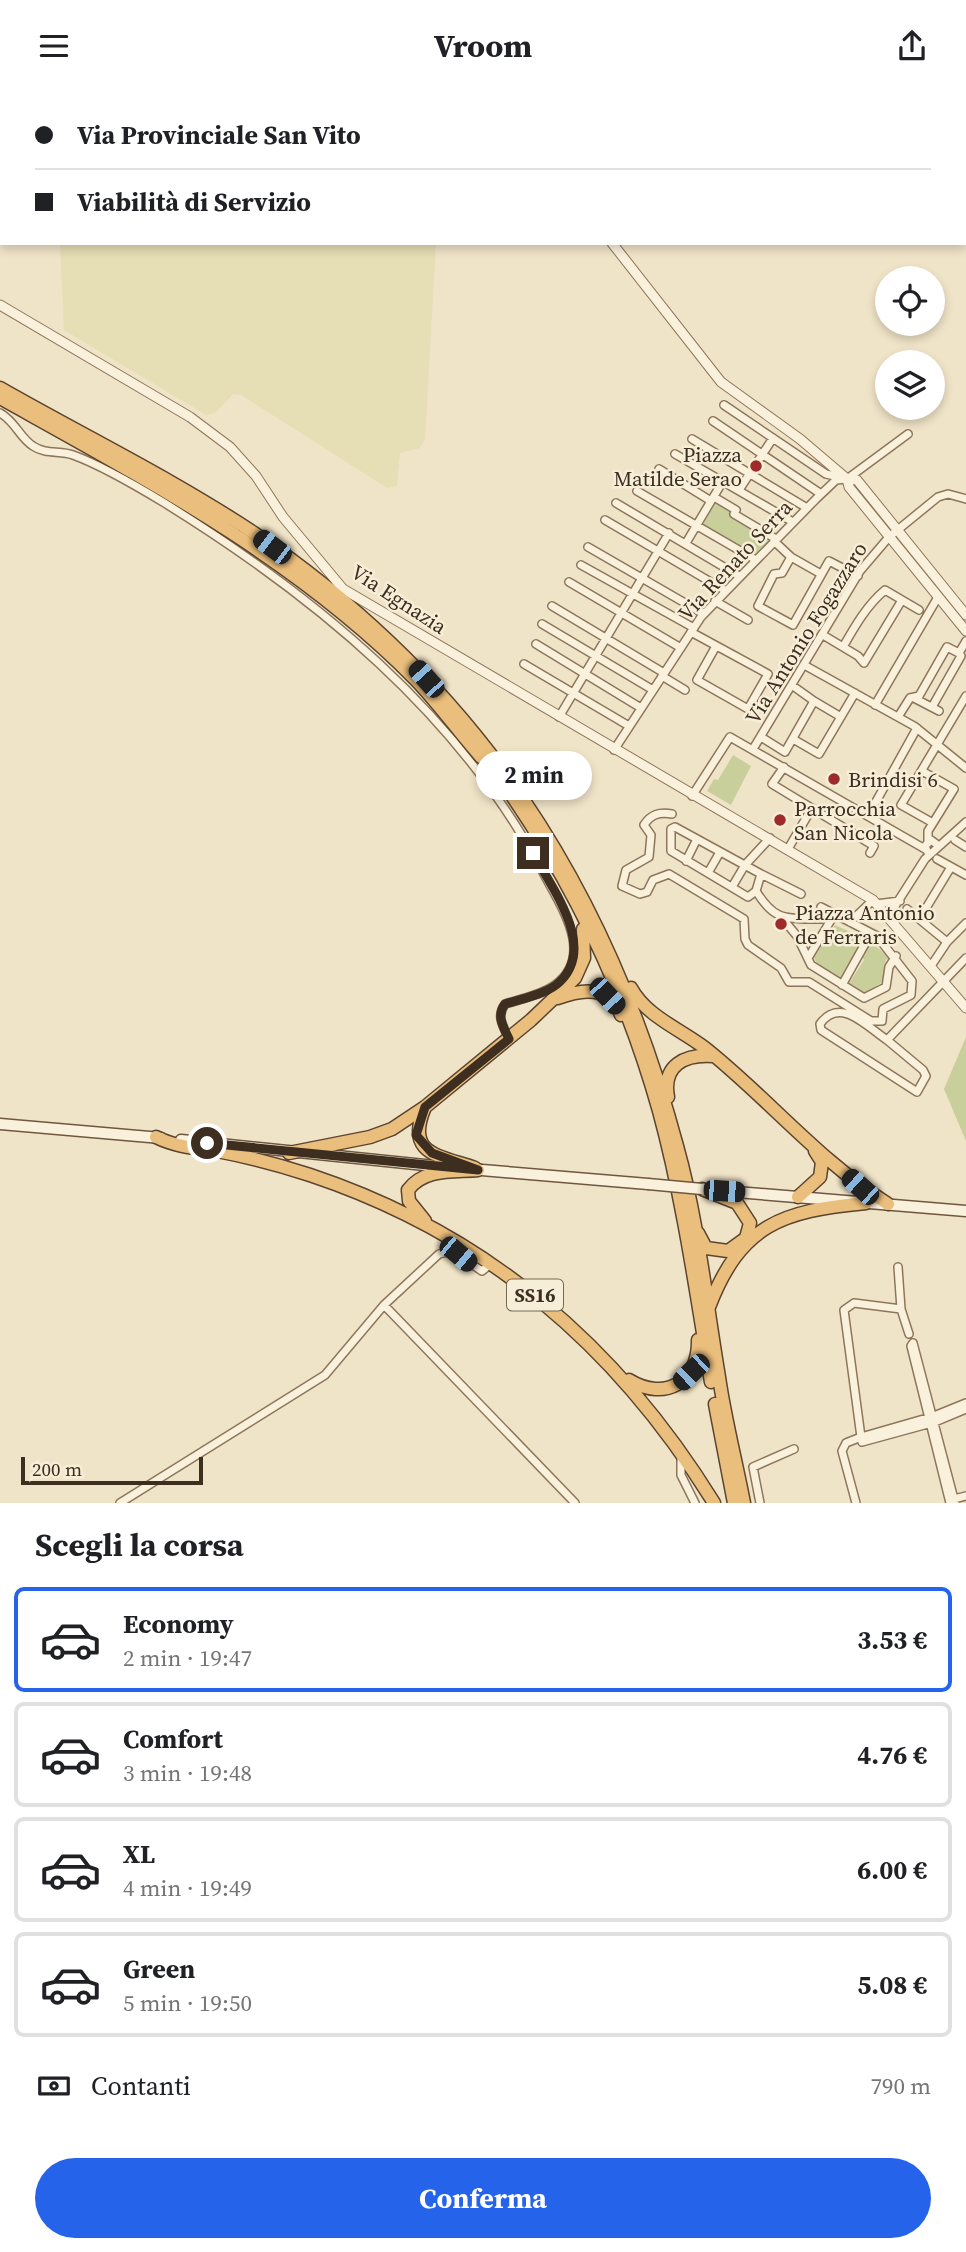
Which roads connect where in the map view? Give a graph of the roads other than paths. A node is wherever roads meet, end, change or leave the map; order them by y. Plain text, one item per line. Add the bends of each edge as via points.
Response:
1 (614, 245) edge
2 (0, 305) edge
3 (0, 387) edge
4 (7, 397) edge
5 (724, 405) dead end
6 (0, 413) edge
7 (713, 421) dead end
8 (908, 434) dead end
9 (773, 438) junction
10 (692, 439) dead end
11 (675, 454) dead end
12 (762, 454) junction
13 (659, 469) dead end
14 (750, 473) junction
15 (847, 479) junction
16 (723, 481) junction
17 (637, 491) dead end
18 (739, 491) junction
19 (821, 494) junction
20 (713, 499) junction
21 (966, 499) edge
22 (616, 503) dead end
23 (807, 507) junction
24 (605, 520) dead end
25 (793, 522) junction
26 (697, 525) junction
27 (897, 530) junction
28 (668, 533) junction
29 (889, 537) junction
30 (775, 540) junction
31 (686, 543) junction
32 (589, 547) dead end
33 (658, 551) junction
34 (791, 557) junction
35 (755, 560) junction
36 (581, 565) dead end
37 (821, 574) junction
38 (739, 576) junction
39 (858, 576) junction
40 (642, 578) junction
41 (569, 582) dead end
42 (726, 591) junction
43 (632, 594) junction
44 (938, 597) junction
45 (902, 600) junction
46 (715, 601) junction
47 (552, 606) dead end
48 (919, 610) dead end
49 (621, 613) junction
50 (704, 614) junction
51 (966, 615) edge
52 (748, 620) dead end
53 (542, 624) dead end
54 (692, 630) junction
55 (966, 631) edge
56 (823, 635) junction
57 (606, 638) junction
58 (966, 641) edge
59 (536, 645) dead end
60 (716, 646) junction
61 (843, 647) junction
62 (681, 648) junction
63 (959, 653) junction
64 (596, 655) junction
65 (524, 664) dead end
66 (806, 666) junction
67 (585, 673) junction
68 (663, 674) junction
69 (793, 686) junction
70 (653, 690) junction
71 (685, 690) dead end
72 (573, 694) junction
73 (855, 694) junction
74 (913, 697) junction
75 (966, 697) edge
76 (814, 701) junction
77 (876, 705) junction
78 (642, 708) junction
79 (559, 717) junction
80 (841, 717) junction
81 (898, 717) junction
82 (629, 726) junction
83 (917, 728) junction
84 (761, 737) junction
85 (793, 739) junction
86 (938, 745) junction
87 (753, 749) junction
88 (614, 750) junction
89 (784, 767) junction
90 (966, 768) edge
91 (922, 771) junction
92 (692, 796) junction
93 (812, 808) junction
94 (672, 814) dead end
95 (868, 816) junction
96 (966, 822) edge
97 (933, 823) junction
98 (770, 838) junction
99 (697, 839) junction
100 (955, 840) dead end
101 (966, 847) edge
102 (788, 849) junction
103 (930, 850) junction
104 (720, 852) junction
105 (870, 853) dead end
106 (686, 861) junction
107 (745, 865) junction
108 (951, 867) junction
109 (708, 873) junction
110 (761, 874) junction
111 (966, 876) edge
112 (732, 887) junction
113 (756, 891) junction
114 (801, 894) dead end
115 (900, 901) junction
116 (874, 902) junction
117 (821, 907) dead end
118 (907, 909) dead end
119 (580, 915) junction
120 (782, 918) junction
121 (835, 918) junction
122 (888, 918) junction
123 (920, 918) junction
124 (850, 922) junction
125 (966, 923) edge
126 (871, 933) junction
127 (604, 938) junction
128 (947, 942) junction
129 (896, 956) junction
130 (808, 958) junction
131 (966, 958) edge
132 (931, 966) junction
133 (943, 981) junction
134 (842, 985) junction
135 (554, 1000) junction
136 (966, 1008) edge
137 (509, 1039) junction
138 (887, 1040) junction
139 (713, 1056) junction
140 (647, 1074) junction
141 (425, 1107) junction
142 (0, 1124) edge
143 (156, 1137) junction
144 (813, 1148) junction
145 (678, 1149) junction
146 (289, 1153) junction
147 (478, 1170) junction
148 (702, 1189) junction
149 (798, 1197) junction
150 (866, 1203) junction
151 (888, 1204) junction
152 (689, 1205) junction
153 (966, 1211) edge
154 (436, 1230) junction
155 (688, 1253) junction
156 (492, 1262) junction
157 (898, 1267) dead end
158 (384, 1305) junction
159 (709, 1307) junction
160 (901, 1309) junction
161 (909, 1333) dead end
162 (621, 1375) junction
163 (659, 1391) junction
164 (966, 1403) edge
165 (966, 1409) edge
166 (651, 1411) junction
167 (932, 1419) junction
168 (861, 1437) junction
169 (794, 1450) dead end
170 (681, 1454) junction
171 (966, 1496) edge
172 (952, 1501) edge
173 (120, 1503) edge
174 (575, 1503) edge
175 (695, 1503) edge
176 (714, 1503) edge
177 (734, 1503) edge
178 (744, 1503) edge
179 (760, 1503) edge
180 (856, 1503) edge

1 - 15 street via 721,382
2 - 79 street, Via Egnazia via 190,417 230,447 343,589
3 - 4 highway
4 - 119 highway via 265,553 356,625 416,681 502,783 546,846
4 - 127 highway via 254,533 393,643 443,697 534,812
5 - 9 street
6 - 137 street via 11,419 31,446 47,453 71,454 162,502 303,597 433,717 496,796 533,853 575,940 572,962 556,985 505,1004 500,1011
7 - 12 street
8 - 15 street, Via Renato Serra
9 - 12 street
9 - 15 street via 826,474
10 - 14 street
11 - 16 street
12 - 14 street
12 - 19 street
13 - 20 street
14 - 18 street
14 - 23 street
15 - 19 street, Via Renato Serra via 836,480
15 - 27 street via 857,480
15 - 29 street
16 - 18 street
16 - 20 street
17 - 26 street
18 - 25 street
19 - 23 street, Via Renato Serra
20 - 26 street
20 - 30 street via 736,510 734,514
21 - 27 street, Via Antonio Fogazzaro via 948,494 938,497
22 - 28 street
23 - 25 street, Via Renato Serra
24 - 33 street
25 - 30 street, Via Renato Serra
26 - 31 street
26 - 35 street
27 - 29 street, Via Antonio Fogazzaro
27 - 51 street
28 - 31 street
28 - 33 street
29 - 39 street, Via Antonio Fogazzaro
29 - 44 street
30 - 34 street
30 - 35 street, Via Renato Serra
31 - 38 street
32 - 40 street
33 - 40 street
33 - 42 street
34 - 37 street
34 - 37 street via 782,573 774,575 758,606 793,625
35 - 38 street, Via Renato Serra
36 - 43 street
37 - 39 street via 829,561
38 - 42 street, Via Renato Serra
39 - 56 street, Via Antonio Fogazzaro
40 - 43 street
40 - 50 street
41 - 49 street
42 - 46 street, Via Renato Serra
43 - 49 street
43 - 54 street
44 - 55 street
44 - 77 street
45 - 48 street
45 - 61 street via 885,590 881,593 863,612
45 - 61 street via 864,663
46 - 50 street, Via Renato Serra
46 - 52 street
47 - 57 street
49 - 57 street
49 - 62 street
50 - 54 street, Via Renato Serra
53 - 64 street
54 - 60 street
54 - 62 street, Via Renato Serra
56 - 61 street
56 - 66 street, Via Antonio Fogazzaro
57 - 64 street
57 - 68 street
58 - 63 street
59 - 67 street
60 - 60 street via 697,680 748,709 768,674
62 - 68 street, Via Renato Serra
63 - 74 street via 947,647 919,696
63 - 74 street via 935,709
64 - 67 street
64 - 70 street
65 - 72 street
66 - 69 street, Via Antonio Fogazzaro
66 - 73 street
67 - 72 street
67 - 78 street
68 - 70 street, Via Renato Serra
68 - 71 street
69 - 76 street
69 - 84 street, Via Antonio Fogazzaro
70 - 78 street, Via Renato Serra
72 - 79 street
72 - 82 street
73 - 77 street
73 - 80 street
74 - 81 street
75 - 86 street
76 - 80 street
76 - 85 street
77 - 81 street
78 - 82 street, Via Renato Serra
79 - 88 street, Via Egnazia
80 - 85 street via 819,754
81 - 83 street
82 - 88 street, Via Renato Serra
83 - 86 street
83 - 95 street
84 - 85 street via 785,752
84 - 87 street, Via Antonio Fogazzaro
86 - 90 street
86 - 91 street
87 - 89 street
87 - 92 street via 730,737
88 - 92 street, Via Egnazia
89 - 93 street via 772,784
89 - 95 street
91 - 97 street via 954,789
91 - 97 street via 901,805
92 - 98 street, Via Egnazia
93 - 102 street
93 - 105 street via 874,846
94 - 129 street via 660,812 649,817 644,825 651,835 649,857 626,870 622,886 640,894 647,892 653,880 669,874 744,919 748,945 781,968 789,982 809,982 871,1021 882,1021 883,1009 907,997 914,988
95 - 103 street
96 - 103 street via 937,852
97 - 103 street via 928,831
98 - 102 street, Via Egnazia
98 - 107 street
99 - 104 street
99 - 106 street
99 - 106 street via 671,829 671,852
100 - 101 street
102 - 116 street, Via Egnazia
103 - 108 street
103 - 115 street
104 - 107 street
104 - 109 street
106 - 109 street
107 - 110 street
107 - 112 street
108 - 111 street
108 - 123 street
109 - 112 street
110 - 113 street
110 - 114 street
112 - 113 street via 748,897
113 - 120 street via 765,906
115 - 116 street
115 - 122 street
116 - 122 street, Via Egnazia
116 - 124 street
117 - 121 street
118 - 123 street
119 - 135 highway via 584,958 575,978
119 - 140 highway via 610,972
120 - 121 street
120 - 130 street
121 - 124 street
121 - 130 street
122 - 132 street, Via Egnazia
123 - 128 street
124 - 126 street
125 - 128 street
126 - 129 street
126 - 134 street
127 - 139 highway via 636,997
127 - 145 highway via 644,1034
128 - 132 street
129 - 134 street via 889,967 887,987 864,998
130 - 134 street via 811,965
131 - 133 street
132 - 133 street, Via Egnazia
133 - 136 street, Via Egnazia
133 - 138 street
135 - 137 highway
135 - 140 highway via 578,991 593,990 607,996 618,1007 641,1069
137 - 141 highway
138 - 138 street via 846,1011 836,1012 820,1024 821,1030 917,1092 926,1076 923,1070
139 - 144 highway
139 - 145 highway via 683,1058 672,1067 666,1089
140 - 155 highway
141 - 146 highway via 392,1129 370,1137
141 - 147 highway via 416,1135 423,1145 432,1153
142 - 143 main road
143 - 146 main road
143 - 154 highway, SS16 via 171,1145 262,1160 313,1176
144 - 149 highway via 822,1162 820,1178
144 - 151 highway
145 - 152 highway
146 - 147 main road
147 - 148 main road, bridge
147 - 154 highway via 426,1174 408,1190 415,1213
148 - 149 main road
148 - 152 highway via 742,1207 750,1223 746,1238 728,1251 706,1248
149 - 150 main road
150 - 151 main road
150 - 159 highway via 817,1207 767,1225 726,1269
151 - 153 main road
152 - 159 highway
154 - 156 highway, SS16
155 - 163 highway via 699,1353 684,1379
155 - 177 highway
156 - 158 street via 486,1270 478,1270 445,1251
156 - 162 highway, SS16 via 554,1309
157 - 160 street
158 - 173 street via 325,1375
158 - 174 street
159 - 178 highway
160 - 161 street
160 - 168 street via 854,1303 844,1310
162 - 163 highway via 640,1387
162 - 166 highway, SS16
163 - 166 highway
164 - 167 street
165 - 167 street
166 - 170 highway, SS16
167 - 167 street via 913,1343 911,1346
167 - 168 street
167 - 172 street
168 - 180 street via 846,1443 842,1451
169 - 179 street via 753,1468
170 - 175 street via 681,1475
170 - 176 highway, SS16
171 - 172 street

